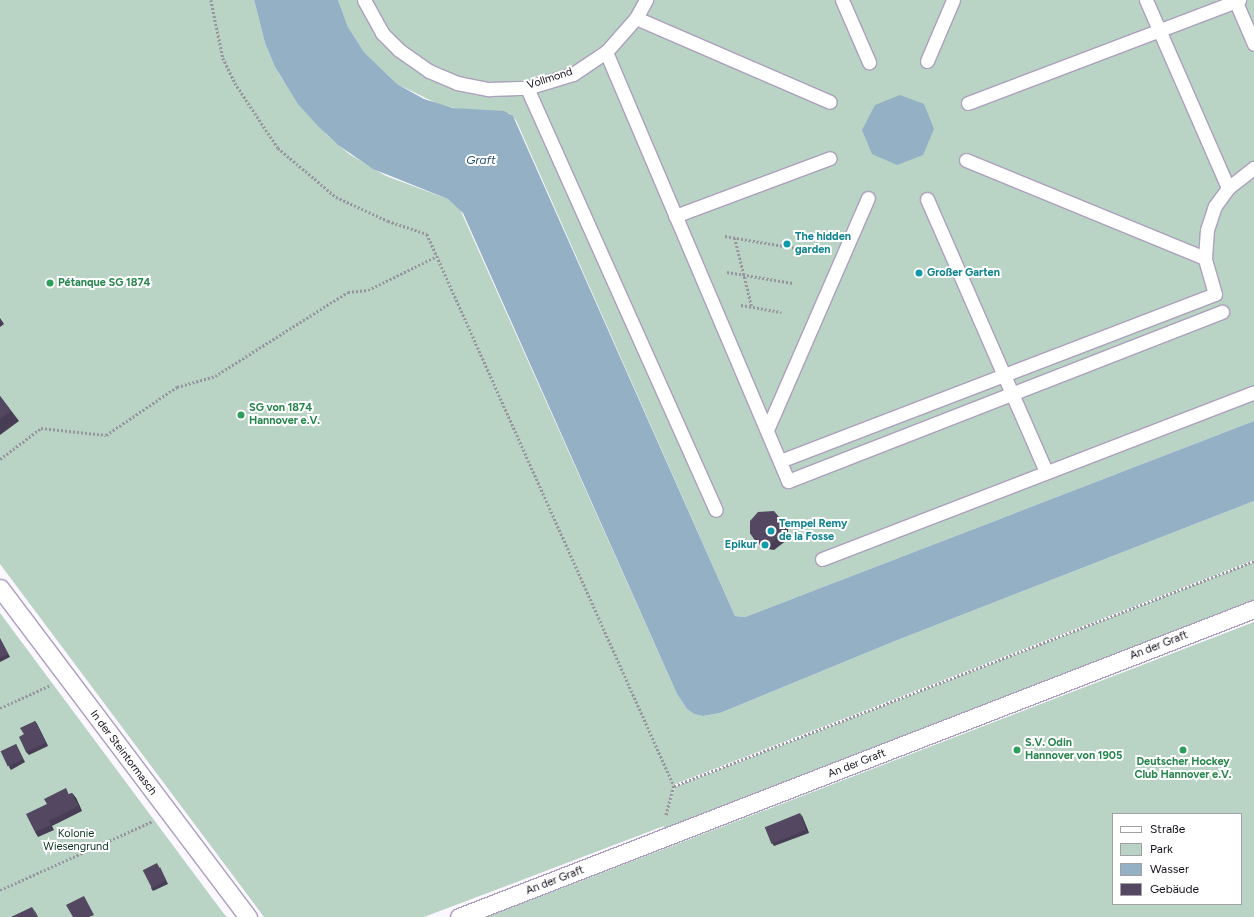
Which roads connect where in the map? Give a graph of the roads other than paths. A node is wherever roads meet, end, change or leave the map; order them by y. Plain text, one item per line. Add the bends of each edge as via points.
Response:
1 (646, 0) edge
2 (842, 0) edge
3 (953, 0) edge
4 (1146, 0) edge
5 (1236, 0) edge
6 (369, 2) edge
7 (636, 18) junction
8 (1160, 31) junction
9 (1254, 44) edge
10 (606, 52) junction
11 (869, 62) dead end
12 (927, 62) dead end
13 (527, 88) junction
14 (830, 102) dead end
15 (968, 103) dead end
16 (830, 158) dead end
17 (966, 160) dead end
18 (1254, 168) edge
19 (1228, 188) junction
20 (868, 198) dead end
21 (927, 198) dead end
22 (675, 216) junction
23 (1205, 258) junction
24 (1222, 312) dead end
25 (1004, 375) junction
26 (1254, 392) edge
27 (1012, 393) junction
28 (767, 430) junction
29 (780, 461) junction
30 (1046, 472) junction
31 (716, 510) dead end
32 (822, 559) dead end
33 (0, 588) edge
34 (1254, 609) edge
35 (248, 917) edge
36 (459, 917) edge

1 - 7 street, Vollmond
2 - 11 street
3 - 12 street
4 - 8 street
5 - 8 street
5 - 9 street
6 - 13 street, Vollmond via 382,33 399,50 428,71 457,82 489,89
7 - 10 street, Vollmond
7 - 14 street
8 - 15 street
8 - 19 street
10 - 13 street, Vollmond via 573,74
10 - 22 street
13 - 31 street
16 - 22 street
17 - 23 street
18 - 19 street
19 - 23 street via 1215,206 1207,230
20 - 28 street
21 - 25 street
22 - 28 street
23 - 25 street via 1215,294
24 - 27 street
25 - 27 street
25 - 29 street
26 - 30 street
27 - 29 street via 788,480
27 - 30 street
28 - 29 street
30 - 32 street
33 - 35 street, In der Steintormasch
34 - 36 street, An der Graft

